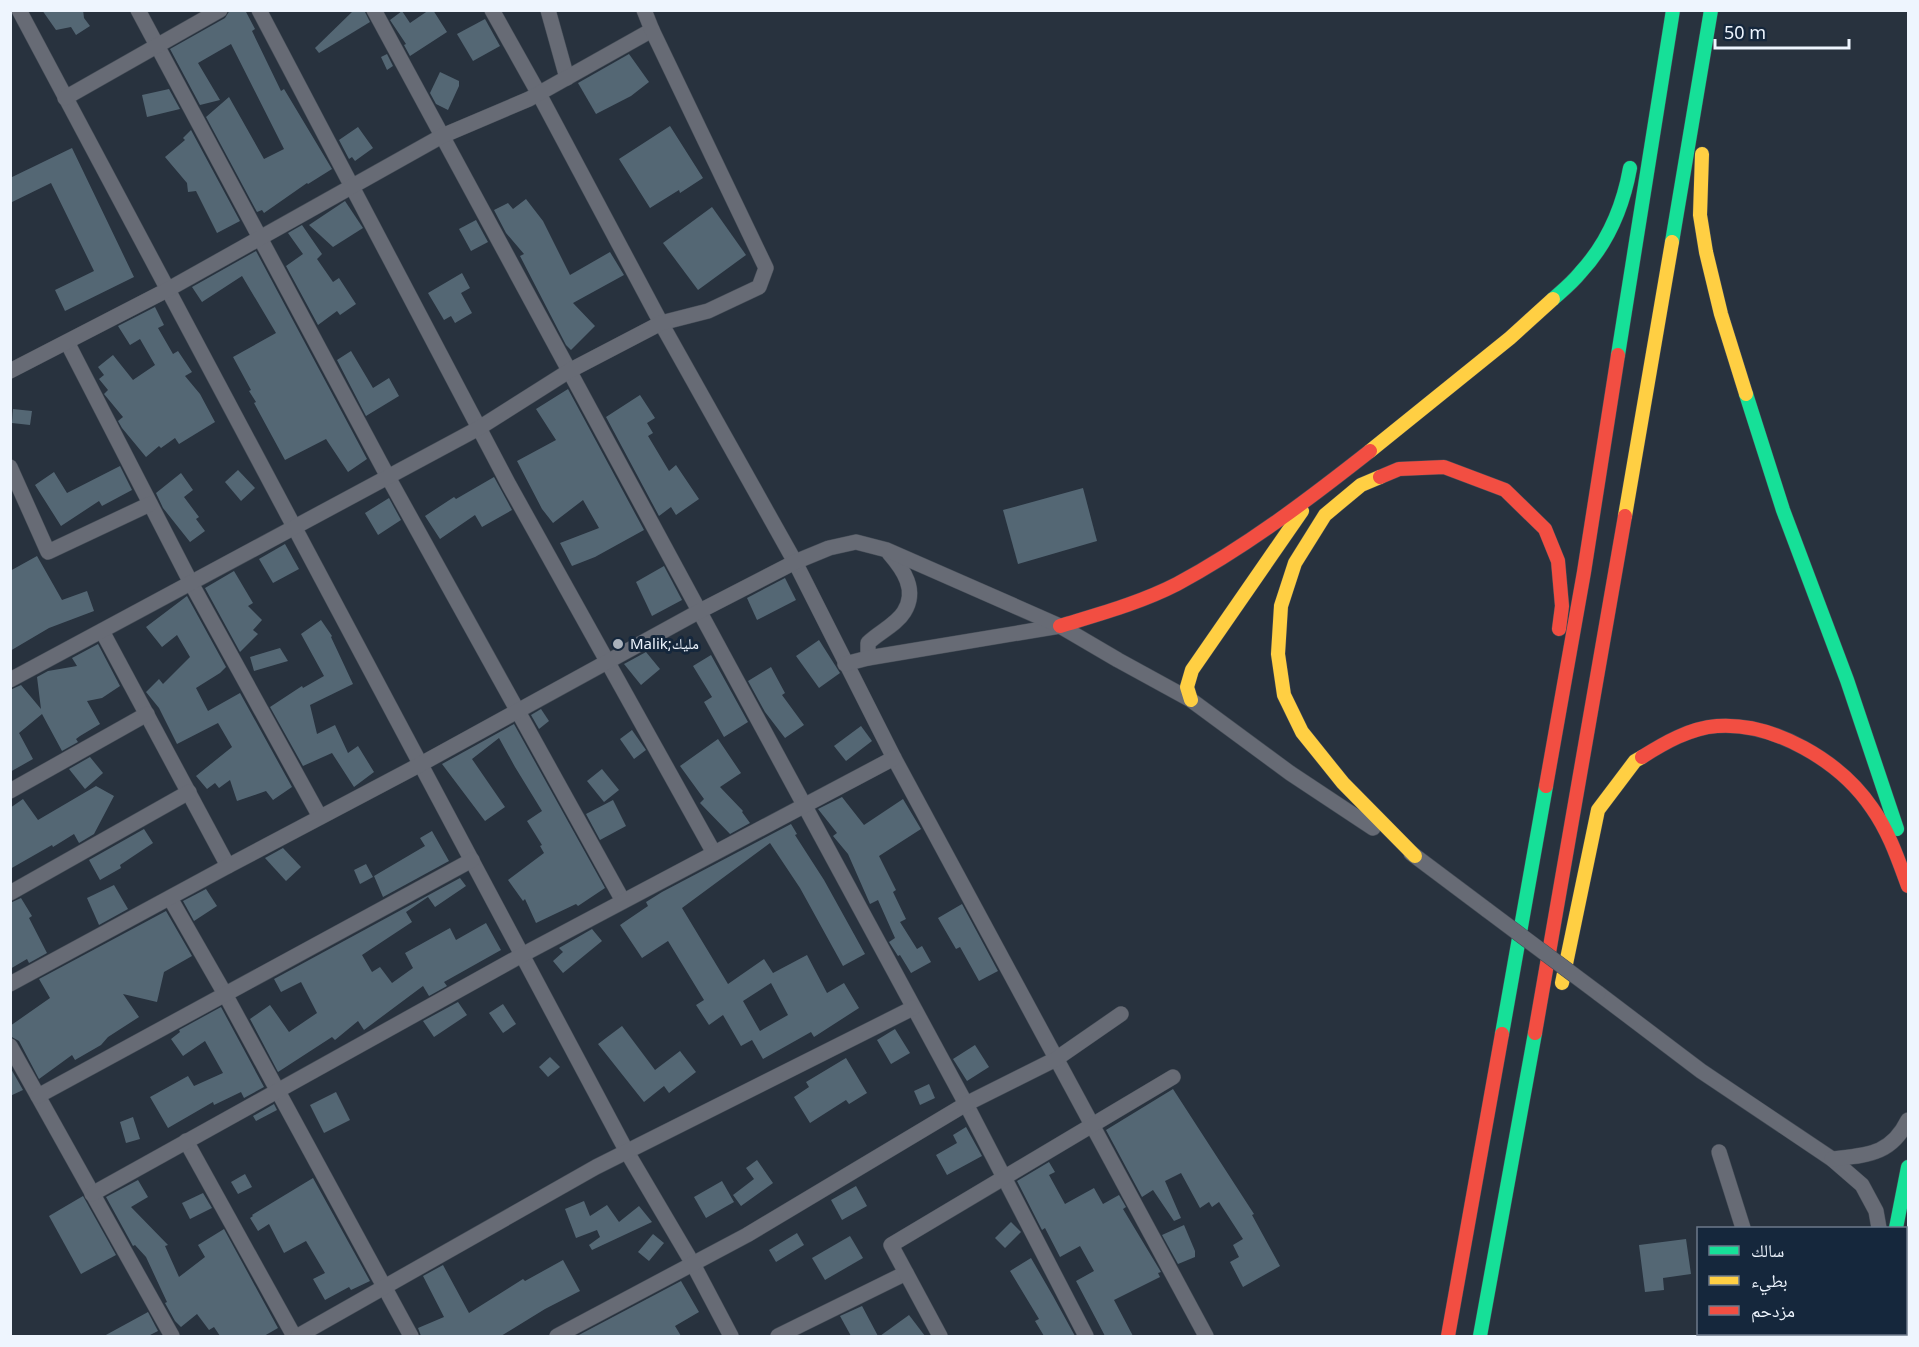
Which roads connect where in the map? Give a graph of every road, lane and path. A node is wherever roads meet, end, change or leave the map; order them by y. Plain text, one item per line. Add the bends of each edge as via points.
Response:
1 (19, 10) edge
2 (138, 10) edge
3 (220, 10) edge
4 (259, 10) edge
5 (374, 10) edge
6 (492, 10) edge
7 (548, 10) edge
8 (644, 10) edge
9 (1662, 10) edge
10 (1673, 10) edge
11 (1713, 10) edge
12 (652, 30) junction
13 (158, 47) junction
14 (1648, 76) dead end
15 (567, 78) junction
16 (539, 94) junction
17 (65, 98) junction
18 (442, 136) junction
19 (1633, 153) dead end
20 (352, 187) junction
21 (261, 237) junction
22 (168, 290) junction
23 (661, 323) junction
24 (67, 342) junction
25 (10, 371) edge
26 (569, 371) junction
27 (478, 428) junction
28 (10, 467) edge
29 (388, 477) junction
30 (1314, 495) junction
31 (150, 504) junction
32 (294, 528) junction
33 (887, 550) junction
34 (795, 562) junction
35 (191, 583) junction
36 (698, 612) junction
37 (1060, 626) junction
38 (102, 631) junction
39 (868, 658) junction
40 (607, 662) junction
41 (845, 664) junction
42 (10, 680) edge
43 (1191, 700) junction
44 (518, 711) junction
45 (147, 714) junction
46 (894, 758) junction
47 (421, 764) junction
48 (10, 791) edge
49 (189, 792) junction
50 (803, 805) junction
51 (320, 817) junction
52 (714, 853) junction
53 (1415, 856) junction
54 (472, 860) junction
55 (228, 866) junction
56 (1908, 881) edge
57 (1908, 886) edge
58 (10, 893) edge
59 (170, 898) junction
60 (623, 901) junction
61 (522, 955) junction
62 (10, 984) edge
63 (225, 994) junction
64 (1558, 999) dead end
65 (913, 1008) junction
66 (1121, 1014) dead end
67 (1502, 1040) junction
68 (10, 1046) edge
69 (1545, 1057) dead end
70 (1056, 1059) junction
71 (1173, 1077) dead end
72 (276, 1091) junction
73 (38, 1096) junction
74 (966, 1104) junction
75 (1908, 1120) edge
76 (1092, 1126) junction
77 (186, 1141) junction
78 (627, 1152) junction
79 (1719, 1152) dead end
80 (1832, 1159) junction
81 (1908, 1167) edge
82 (1004, 1177) junction
83 (92, 1194) junction
84 (1743, 1227) edge
85 (1879, 1227) edge
86 (1896, 1227) edge
87 (693, 1263) junction
88 (906, 1272) junction
89 (385, 1287) junction
90 (1485, 1312) junction
91 (172, 1336) edge
92 (296, 1336) edge
93 (411, 1336) edge
94 (557, 1336) edge
95 (730, 1336) edge
96 (778, 1336) edge
97 (940, 1336) edge
98 (1086, 1336) edge
99 (1206, 1336) edge
100 (1448, 1336) edge
101 (1480, 1336) edge

1 - 17 street
2 - 13 street
3 - 13 street
4 - 20 street
5 - 18 street
6 - 16 street
7 - 15 street
8 - 12 street
9 - 14 main road
10 - 67 main road via 1584,572
11 - 56 main road via 1717,53 1700,173 1700,215 1706,252 1721,314 1783,510 1899,833
11 - 90 main road
12 - 15 street
12 - 23 street via 766,267 759,287 708,311
13 - 17 street
13 - 21 street
15 - 16 street
16 - 18 street
16 - 23 street
17 - 22 street
18 - 20 street
18 - 26 street
19 - 30 main road via 1625,195 1607,237 1581,273 1510,338
20 - 21 street
20 - 27 street
21 - 22 street
21 - 29 street
22 - 24 street
22 - 32 street
23 - 26 street
23 - 34 street
24 - 25 street
24 - 31 street
26 - 27 street
26 - 36 street
27 - 29 street
27 - 40 street
28 - 31 street via 48,552
29 - 32 street
29 - 44 street
30 - 37 main road via 1176,584 1111,611
30 - 43 main road via 1192,670 1187,687
31 - 35 street
32 - 35 street
32 - 47 street
33 - 34 street via 856,542
33 - 37 street
33 - 39 street via 903,569 909,584 909,601 903,613 868,643
34 - 36 street
34 - 41 street
35 - 38 street
35 - 51 street
36 - 40 street
36 - 50 street
37 - 39 street
37 - 43 street
38 - 42 street
38 - 45 street
39 - 41 street
40 - 44 street
40 - 52 street
41 - 46 street
43 - 53 street via 1290,773
44 - 47 street
44 - 60 street
45 - 48 street
45 - 49 street
46 - 50 street
46 - 70 street
47 - 51 street
47 - 54 street
49 - 55 street
49 - 58 street
50 - 52 street
50 - 65 street
51 - 55 street
52 - 60 street
53 - 67 main road via 1343,783 1302,732 1284,695 1278,654 1281,606 1295,562 1325,515 1361,485 1399,470 1444,467 1505,490 1545,529 1558,561 1562,606
53 - 80 street, bridge via 1701,1071
54 - 61 street
54 - 63 street
55 - 59 street
57 - 64 main road via 1890,837 1871,806 1837,770 1796,743 1758,729 1716,726 1672,738 1635,761 1598,810
59 - 62 street
59 - 63 street
60 - 61 street
61 - 72 street
61 - 78 street
63 - 72 street
63 - 73 street
65 - 74 street
65 - 78 street
66 - 70 street
67 - 100 main road
68 - 73 street
69 - 90 main road
70 - 74 street
70 - 76 street
71 - 76 street
72 - 77 street
72 - 89 street
73 - 83 street
74 - 82 street
74 - 87 street
75 - 80 street via 1890,1145 1872,1154
76 - 82 street
76 - 99 street
77 - 83 street
77 - 92 street
78 - 87 street
78 - 89 street
79 - 84 street
80 - 85 street via 1862,1185 1876,1211
81 - 86 main road
82 - 88 street via 891,1245
82 - 98 street
83 - 91 street
87 - 94 street
87 - 95 street
88 - 96 street
88 - 97 street
89 - 92 street
89 - 93 street
90 - 101 main road

